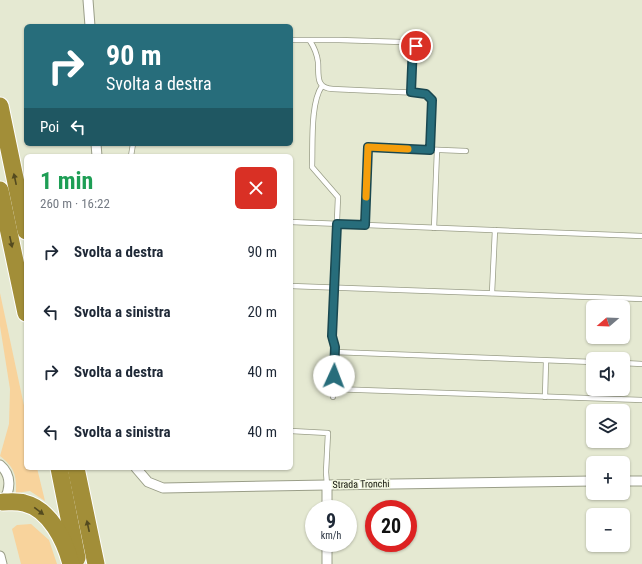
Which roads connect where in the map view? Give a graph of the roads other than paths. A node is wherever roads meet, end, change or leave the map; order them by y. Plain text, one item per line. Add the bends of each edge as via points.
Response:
1 (88, 0) edge
2 (90, 24) edge
3 (293, 40) edge
4 (310, 41) junction
5 (413, 44) junction
6 (429, 52) dead end
7 (322, 86) junction
8 (411, 92) junction
9 (0, 106) edge
10 (430, 150) junction
11 (437, 150) junction
12 (466, 151) dead end
13 (0, 190) edge
14 (24, 221) edge
15 (293, 222) edge
16 (337, 224) junction
17 (365, 225) junction
18 (434, 228) junction
19 (494, 230) junction
20 (642, 236) edge
21 (293, 286) edge
22 (334, 287) junction
23 (492, 293) junction
24 (642, 299) edge
25 (24, 304) edge
26 (335, 352) junction
27 (546, 360) junction
28 (586, 362) edge
29 (630, 363) edge
30 (642, 364) edge
31 (333, 389) junction
32 (333, 396) dead end
33 (545, 397) junction
34 (642, 400) edge
35 (293, 431) edge
36 (0, 465) edge
37 (58, 470) edge
38 (76, 470) edge
39 (138, 470) edge
40 (630, 481) edge
41 (642, 481) edge
42 (586, 482) edge
43 (327, 484) junction
44 (327, 500) edge
45 (1, 504) edge
46 (327, 552) edge
47 (0, 556) edge
48 (2, 564) edge
49 (71, 564) edge
50 (79, 564) edge
51 (96, 564) edge
52 (327, 564) edge

1 - 2 street
3 - 4 lane
4 - 5 lane
4 - 7 lane via 316,52 318,78
5 - 6 lane
5 - 8 lane
7 - 8 lane via 330,89
7 - 16 lane via 315,104 312,167 338,197
8 - 10 lane via 426,94 432,100
14 -> 9 highway
10 - 11 lane
10 - 17 lane via 368,147
11 - 12 lane
11 - 18 lane
13 -> 25 highway
15 - 16 lane
16 - 17 lane
16 - 22 lane
17 - 18 lane
18 - 19 lane
19 - 20 lane
19 - 23 lane
21 - 22 lane
22 - 23 lane
22 - 26 lane via 332,336
23 - 24 lane
26 - 27 lane
26 - 31 lane
27 - 28 lane
27 - 33 lane
29 - 30 lane
31 - 32 lane
31 - 33 lane
33 - 34 lane
35 - 43 lane via 328,433
36 - 45 street via 7,473 9,481 7,496
37 - 50 highway
51 -> 38 highway
39 - 43 street, Strada Tronchi via 148,482 163,488
40 - 41 street
42 - 43 street, Strada Tronchi
43 - 44 street
45 -> 49 highway via 24,503 42,512 58,533
46 - 52 street
47 - 48 street

